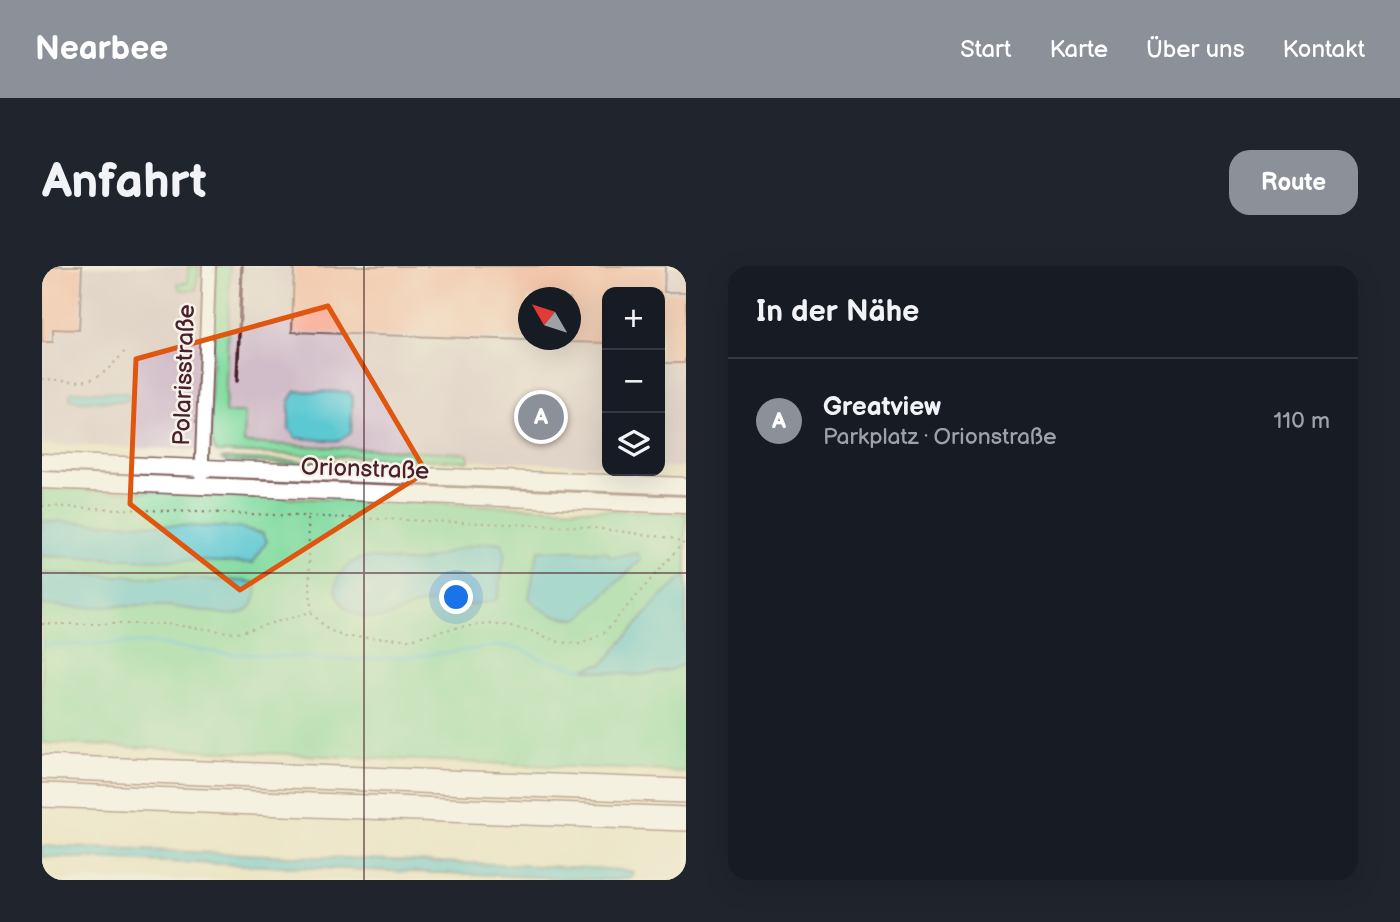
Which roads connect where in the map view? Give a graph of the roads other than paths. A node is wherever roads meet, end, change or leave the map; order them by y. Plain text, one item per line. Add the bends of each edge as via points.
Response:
1 (209, 266) edge
2 (42, 462) edge
3 (202, 468) junction
4 (42, 480) edge
5 (201, 486) junction
6 (686, 486) edge
7 (686, 505) edge
8 (42, 767) edge
9 (686, 791) edge
10 (42, 795) edge
11 (686, 819) edge

1 - 3 street, Polarisstraße
2 - 3 street, Orionstraße
3 - 5 street, Polarisstraße
3 - 6 street, Orionstraße
4 - 5 street, Orionstraße
5 - 7 street, Orionstraße
8 - 9 highway
10 - 11 highway

